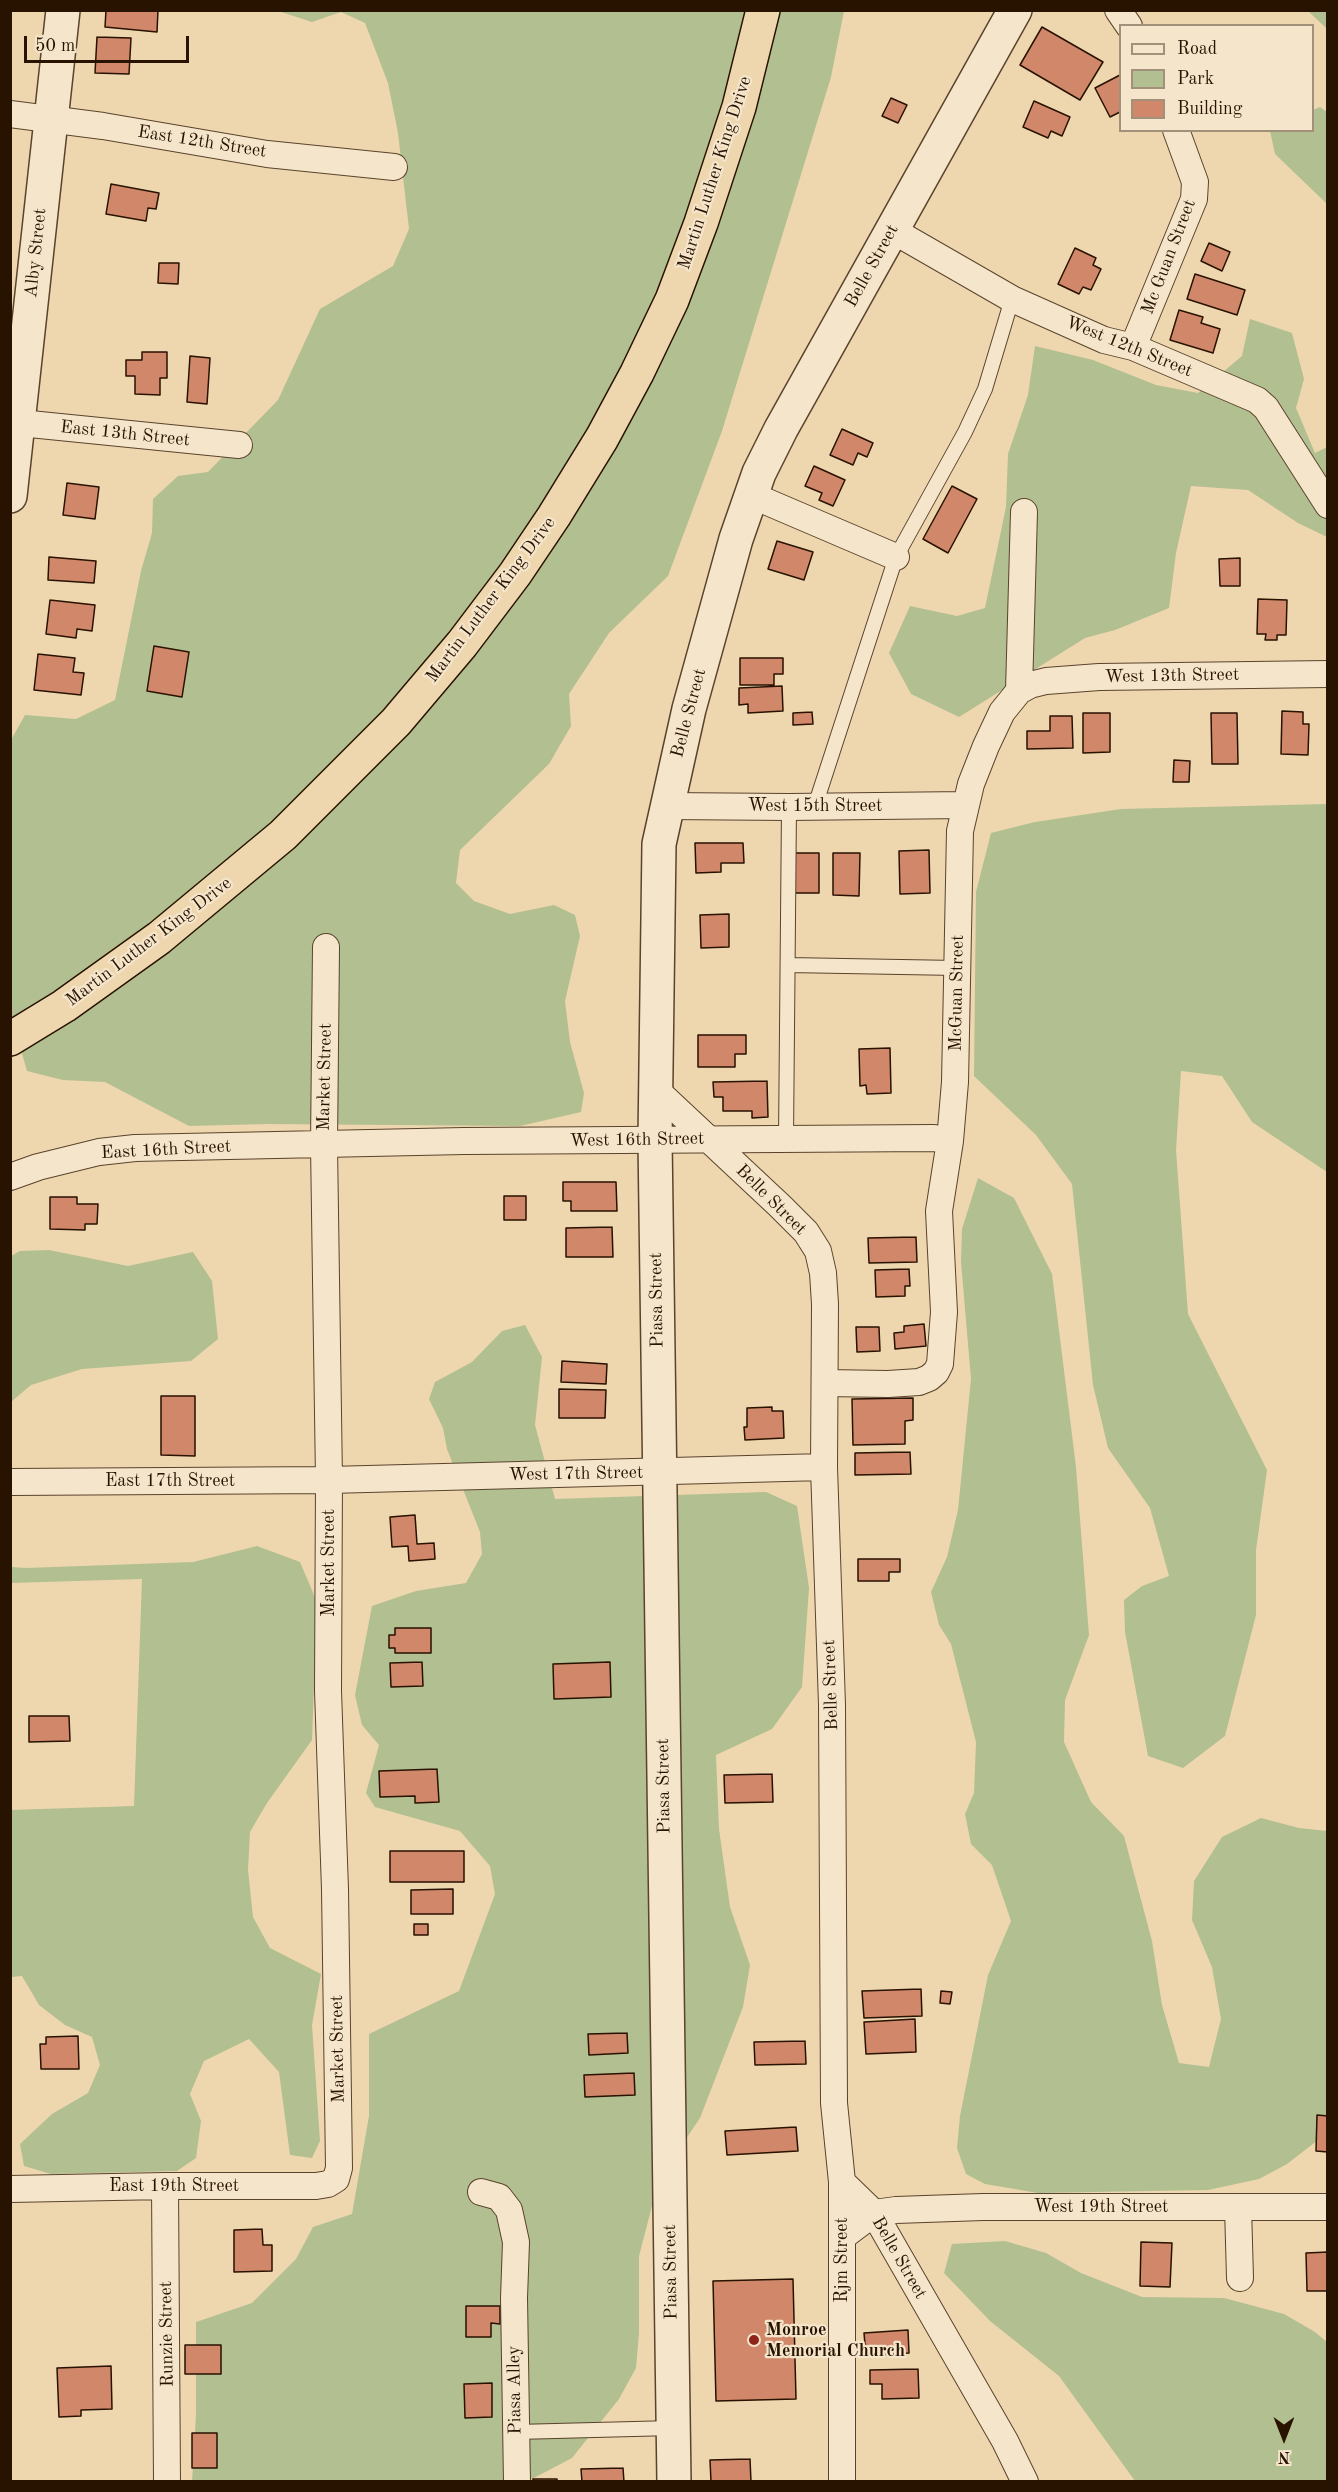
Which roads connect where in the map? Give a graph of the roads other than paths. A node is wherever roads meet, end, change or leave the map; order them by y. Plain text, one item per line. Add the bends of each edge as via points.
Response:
1 (63, 10) edge
2 (763, 10) edge
3 (1015, 10) edge
4 (1118, 10) edge
5 (1128, 24) edge
6 (10, 114) edge
7 (51, 119) junction
8 (1177, 132) edge
9 (394, 167) dead end
10 (892, 230) junction
11 (1012, 299) junction
12 (1133, 347) junction
13 (14, 423) edge
14 (239, 445) dead end
15 (751, 495) junction
16 (10, 496) edge
17 (1328, 505) edge
18 (1024, 512) dead end
19 (896, 557) junction
20 (1328, 674) edge
21 (1019, 691) junction
22 (965, 805) junction
23 (666, 806) junction
24 (789, 807) junction
25 (815, 807) junction
26 (326, 947) dead end
27 (788, 964) junction
28 (957, 968) junction
29 (14, 1037) edge
30 (656, 1090) junction
31 (708, 1139) junction
32 (786, 1139) junction
33 (655, 1140) junction
34 (950, 1141) junction
35 (324, 1145) junction
36 (10, 1177) edge
37 (825, 1383) junction
38 (824, 1467) junction
39 (659, 1472) junction
40 (329, 1480) junction
41 (10, 1482) edge
42 (336, 2179) joint
43 (842, 2182) junction
44 (165, 2186) junction
45 (10, 2189) edge
46 (481, 2192) dead end
47 (1238, 2207) junction
48 (1328, 2207) edge
49 (874, 2213) junction
50 (842, 2237) junction
51 (1240, 2278) dead end
52 (673, 2428) junction
53 (516, 2432) junction
54 (167, 2481) edge
55 (517, 2481) edge
56 (674, 2481) edge
57 (842, 2481) edge
58 (1025, 2481) edge

1 - 7 street, Alby Street
2 - 29 highway, Martin Luther King Drive via 739,107 672,300 602,438 515,574 396,722 283,836 159,938
3 - 10 street, Belle Street
4 - 5 street
6 - 7 street, East 12th Street
7 - 9 street, East 12th Street via 267,154
7 - 13 street, Alby Street
8 - 12 street, Mc Guan Street via 1195,182 1194,199
10 - 11 street, West 12th Street
10 - 15 street, Belle Street via 781,429
11 - 12 street, West 12th Street via 1104,340
11 - 19 lane via 985,389
12 - 17 street, West 12th Street via 1257,400
13 - 14 street, East 13th Street
13 - 16 street, Alby Street
15 - 19 street
15 - 23 street, Belle Street via 689,709
18 - 21 street
19 - 25 lane
20 - 21 street, West 13th Street via 1099,677 1046,681
21 - 22 street, McGuan Street via 1002,712 990,737
22 - 25 street, West 15th Street
22 - 28 street, McGuan Street via 960,831
23 - 24 street, West 15th Street
23 - 30 street, Belle Street via 659,844
24 - 25 street, West 15th Street
24 - 27 lane
26 - 35 street, Market Street
27 - 28 lane
27 - 32 lane
28 - 34 street, McGuan Street
30 - 31 street, Belle Street
30 - 33 street, Piasa Street
31 - 32 street, West 16th Street
31 - 33 street, West 16th Street
31 - 37 street, Belle Street via 806,1232 818,1251 825,1304
32 - 34 street, West 16th Street
33 - 35 street, West 16th Street
33 - 39 street, Piasa Street
34 - 37 street, McGuan Street via 939,1211 944,1312 942,1353 936,1372 919,1382
35 - 36 street, East 16th Street via 135,1148 99,1152
35 - 40 street, Market Street
37 - 38 street, Belle Street
38 - 39 street, West 17th Street
38 - 43 street, Belle Street via 832,1705 834,2103
39 - 40 street, West 17th Street
39 - 52 street, Piasa Street
40 - 41 street, East 17th Street
40 - 42 street, Market Street via 328,1691 340,2146
42 - 44 street, East 19th Street via 316,2186
43 - 49 street, Belle Street
43 - 50 street, Rjm Street
44 - 45 street, East 19th Street
44 - 54 street, Runzie Street
46 - 53 street, Piasa Alley via 499,2197 509,2210 516,2242
47 - 48 street, West 19th Street
47 - 49 street, West 19th Street via 983,2207
47 - 51 street
49 - 50 street
49 - 58 street, Belle Street
50 - 57 street, Rjm Street
52 - 53 lane
52 - 56 street, Piasa Street
53 - 55 street, Piasa Alley

